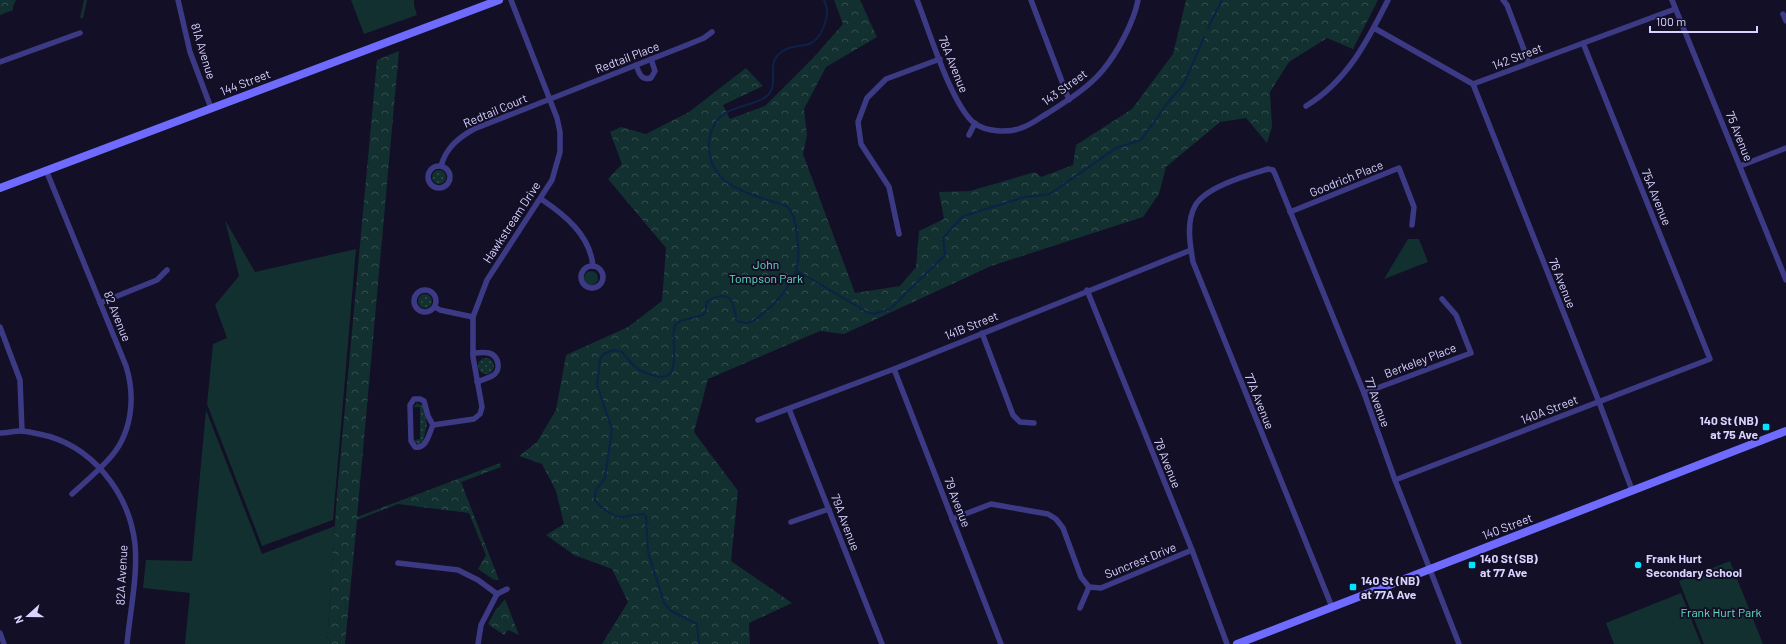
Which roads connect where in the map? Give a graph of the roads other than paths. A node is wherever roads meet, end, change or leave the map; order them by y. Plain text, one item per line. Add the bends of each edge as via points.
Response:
1 (178, 0) edge
2 (499, 0) edge
3 (511, 0) edge
4 (917, 0) edge
5 (1031, 0) edge
6 (1138, 0) edge
7 (1388, 0) edge
8 (1503, 0) edge
9 (1672, 0) edge
10 (1676, 9) junction
11 (1783, 14) dead end
12 (1786, 21) edge
13 (1374, 28) junction
14 (712, 32) dead end
15 (80, 33) dead end
16 (1583, 43) junction
17 (651, 59) junction
18 (940, 59) junction
19 (0, 62) edge
20 (1529, 63) junction
21 (636, 65) junction
22 (1473, 84) junction
23 (549, 99) junction
24 (1069, 100) junction
25 (1306, 106) dead end
26 (211, 108) junction
27 (975, 124) junction
28 (983, 128) joint
29 (969, 135) dead end
30 (1786, 148) edge
31 (441, 166) dead end
32 (1740, 166) junction
33 (46, 170) junction
34 (0, 188) edge
35 (541, 199) junction
36 (1199, 201) joint
37 (1290, 212) junction
38 (1412, 225) dead end
39 (899, 234) dead end
40 (1191, 250) junction
41 (593, 266) dead end
42 (167, 270) dead end
43 (1786, 280) edge
44 (1087, 290) junction
45 (1442, 299) dead end
46 (100, 303) junction
47 (435, 307) junction
48 (473, 317) junction
49 (0, 327) edge
50 (982, 332) junction
51 (473, 354) junction
52 (1710, 359) joint
53 (894, 369) junction
54 (477, 382) junction
55 (1364, 394) junction
56 (1599, 402) junction
57 (790, 409) junction
58 (758, 420) dead end
59 (1034, 423) dead end
60 (433, 425) junction
61 (22, 431) junction
62 (1786, 431) edge
63 (0, 433) edge
64 (99, 468) junction
65 (1395, 480) junction
66 (1632, 490) junction
67 (72, 494) dead end
68 (829, 509) junction
69 (952, 519) junction
70 (791, 522) dead end
71 (1192, 550) junction
72 (398, 563) dead end
73 (1429, 569) junction
74 (1089, 587) junction
75 (507, 589) dead end
76 (497, 594) junction
77 (1332, 607) junction
78 (1080, 608) dead end
79 (0, 633) edge
80 (4, 644) edge
81 (128, 644) edge
82 (478, 644) edge
83 (882, 644) edge
84 (1001, 644) edge
85 (1227, 644) edge
86 (1238, 644) edge
87 (1459, 644) edge

1 - 26 street, 81A Avenue via 190,52
2 - 26 main road, 144 Street
3 - 23 street, Hawkstream Drive
4 - 18 street, 78A Avenue
5 - 24 street
6 - 24 street, 143 Street via 1111,59 1094,80
7 - 13 street
8 - 20 street
9 - 10 street, 75 Avenue
10 - 16 street, 142 Street
10 - 32 street, 75 Avenue
11 - 12 street
13 - 22 street
13 - 25 street via 1350,66 1317,99
14 - 17 street, Redtail Place via 704,38
15 - 19 street
16 - 20 street, 142 Street
16 - 52 street, 75A Avenue
17 - 21 street, Redtail Place
17 - 21 street via 655,71 651,78 641,76
18 - 27 street, 78A Avenue via 957,101
18 - 39 street via 886,79 867,98 858,122 861,144 889,187
20 - 22 street, 142 Street
21 - 23 street, Redtail Place
22 - 56 street, 76 Avenue
23 - 31 street, Redtail Court via 463,135 451,145
23 - 35 street, Hawkstream Drive via 560,132 560,152 552,180
24 - 28 street, 143 Street via 1021,128
26 - 33 main road, 144 Street
27 - 28 street, 78A Avenue
27 - 29 street
30 - 32 street
32 - 43 street, 75 Avenue
33 - 34 main road, 144 Street
33 - 46 street, 82 Avenue
35 - 41 street via 577,229 591,252
35 - 48 street, Hawkstream Drive via 487,280
36 - 37 street, 77 Avenue via 1222,186 1268,169 1273,170
36 - 40 street, 77A Avenue via 1191,218
37 - 38 street, Goodrich Place via 1399,168 1414,207
37 - 55 street, 77 Avenue
40 - 44 street, 141B Street
40 - 77 street, 77A Avenue via 1193,262
42 - 46 street via 156,280
44 - 50 street, 141B Street
44 - 71 street, 78 Avenue
45 - 55 street, Berkeley Place via 1456,315 1470,353
46 - 64 street, 82 Avenue via 126,366 132,400 122,439 114,453
47 - 47 street via 435,296 430,291 422,290 416,294 414,301 419,310 429,311
47 - 48 street
48 - 51 street, Hawkstream Drive
49 - 61 street via 20,380
50 - 53 street, 141B Street
50 - 59 street via 1013,415 1020,422
51 - 54 street, Hawkstream Drive
51 - 54 street via 492,354 498,365 493,376
52 - 56 street, 140A Street
53 - 57 street, 141B Street
53 - 69 street, 79 Avenue
54 - 60 street, Hawkstream Drive via 482,407 480,414 474,419
55 - 65 street, 77 Avenue
56 - 65 street, 140A Street
56 - 66 street, 76 Avenue
57 - 58 street, 141B Street
57 - 68 street, 79A Avenue
60 - 60 street via 424,401 420,398 412,401 410,405 413,445 421,447 425,444
61 - 63 street
61 - 64 street via 53,437 83,453
62 - 66 main road, 140 Street
64 - 67 street, 82 Avenue
64 - 81 street, 82A Avenue via 121,497 134,537 135,562
65 - 73 street, 77 Avenue
66 - 73 main road, 140 Street
68 - 70 street
68 - 83 street, 79A Avenue
69 - 74 street via 991,504 1048,514 1063,528 1081,578
69 - 84 street, 79 Avenue
71 - 74 street, Suncrest Drive via 1101,588
71 - 85 street, 78 Avenue
72 - 76 street via 458,570
73 - 77 main road, 140 Street
73 - 87 street, 77 Avenue
74 - 78 street
75 - 76 street
76 - 82 street via 481,625
77 - 86 main road, 140 Street
79 - 80 street

